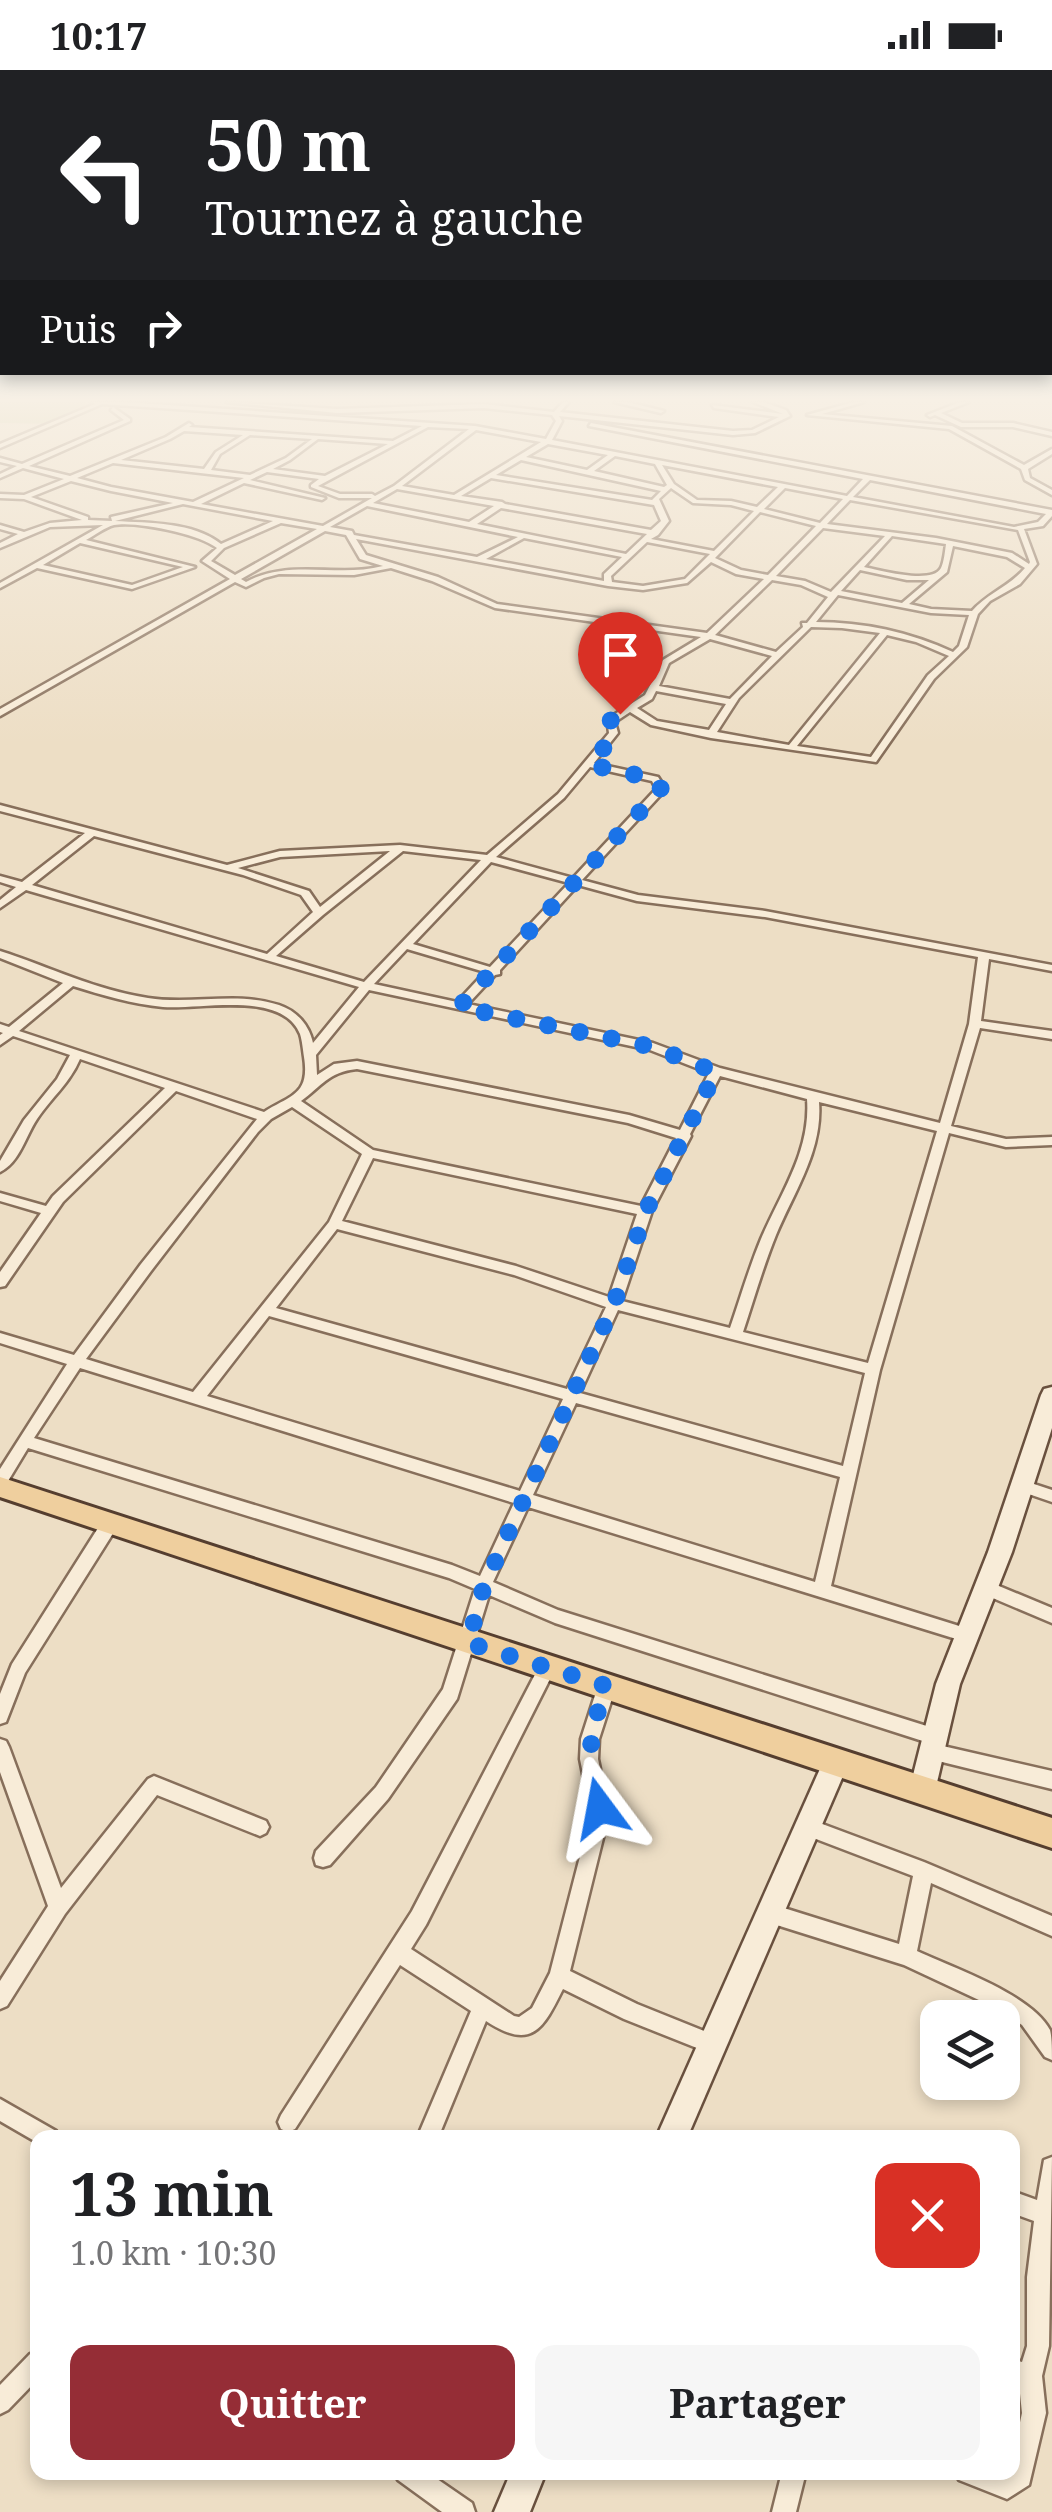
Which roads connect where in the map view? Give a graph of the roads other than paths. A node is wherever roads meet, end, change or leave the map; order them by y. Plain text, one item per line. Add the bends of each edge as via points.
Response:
1 (79, 516) edge
2 (122, 516) edge
3 (264, 516) edge
4 (343, 516) edge
5 (422, 516) edge
6 (484, 516) edge
7 (565, 516) edge
8 (666, 516) edge
9 (751, 516) edge
10 (784, 516) edge
11 (828, 516) edge
12 (879, 516) edge
13 (939, 516) edge
14 (962, 516) edge
15 (1048, 516) edge
16 (282, 519) junction
17 (956, 519) junction
18 (96, 522) junction
19 (110, 524) junction
20 (820, 524) junction
21 (326, 526) junction
22 (469, 526) junction
23 (0, 527) edge
24 (866, 528) junction
25 (1021, 530) junction
26 (655, 533) junction
27 (24, 534) junction
28 (890, 534) junction
29 (354, 537) junction
30 (528, 537) junction
31 (647, 540) junction
32 (79, 542) junction
33 (950, 544) junction
34 (0, 546) edge
35 (222, 546) junction
36 (712, 555) junction
37 (626, 556) junction
38 (206, 560) junction
39 (478, 560) junction
40 (38, 566) junction
41 (391, 566) junction
42 (1029, 567) junction
43 (190, 568) junction
44 (860, 568) junction
45 (774, 576) junction
46 (233, 577) junction
47 (936, 577) junction
48 (608, 584) junction
49 (0, 586) edge
50 (834, 594) junction
51 (904, 605) junction
52 (974, 613) junction
53 (805, 625) junction
54 (884, 634) junction
55 (710, 636) junction
56 (774, 654) junction
57 (954, 655) junction
58 (656, 688) junction
59 (732, 702) junction
60 (633, 710) junction
61 (0, 713) edge
62 (710, 735) junction
63 (791, 748) junction
64 (591, 765) junction
65 (0, 808) edge
66 (94, 831) junction
67 (401, 848) junction
68 (489, 858) junction
69 (226, 868) junction
70 (0, 880) edge
71 (573, 882) junction
72 (23, 888) junction
73 (0, 905) edge
74 (318, 913) junction
75 (405, 946) junction
76 (0, 954) edge
77 (984, 955) junction
78 (268, 958) junction
79 (1052, 968) edge
80 (496, 972) junction
81 (70, 982) junction
82 (366, 986) junction
83 (459, 1007) junction
84 (975, 1024) junction
85 (4, 1034) edge
86 (1052, 1034) edge
87 (76, 1054) junction
88 (310, 1055) junction
89 (716, 1072) junction
90 (312, 1083) junction
91 (173, 1087) junction
92 (813, 1098) junction
93 (295, 1102) junction
94 (264, 1117) junction
95 (943, 1128) junction
96 (684, 1136) junction
97 (1052, 1141) edge
98 (369, 1153) junction
99 (0, 1168) edge
100 (0, 1197) edge
101 (49, 1210) junction
102 (646, 1211) junction
103 (334, 1224) junction
104 (0, 1282) edge
105 (614, 1304) junction
106 (270, 1311) junction
107 (735, 1334) junction
108 (0, 1338) edge
109 (77, 1362) junction
110 (873, 1370) junction
111 (1052, 1395) edge
112 (198, 1396) junction
113 (570, 1397) junction
114 (24, 1442) junction
115 (850, 1474) junction
116 (0, 1485) edge
117 (1022, 1486) junction
118 (522, 1496) junction
119 (1052, 1496) edge
120 (111, 1522) junction
121 (484, 1586) junction
122 (822, 1588) junction
123 (987, 1588) junction
124 (1052, 1616) edge
125 (966, 1635) junction
126 (468, 1643) junction
127 (546, 1668) junction
128 (607, 1686) junction
129 (0, 1716) edge
130 (932, 1744) junction
131 (0, 1747) edge
132 (836, 1762) junction
133 (1052, 1780) edge
134 (922, 1791) junction
135 (260, 1827) dead end
136 (809, 1828) junction
137 (1052, 1833) edge
138 (322, 1858) dead end
139 (924, 1871) junction
140 (58, 1907) junction
141 (771, 1914) junction
142 (1052, 1926) edge
143 (397, 1951) junction
144 (906, 1956) junction
145 (559, 1976) junction
146 (0, 1999) edge
147 (482, 2008) junction
148 (712, 2044) junction
149 (1052, 2050) edge
150 (0, 2109) edge
151 (288, 2122) dead end
152 (35, 2130) edge
153 (430, 2130) edge
154 (675, 2130) edge
155 (1052, 2168) edge
156 (1020, 2205) edge
157 (1046, 2214) junction
158 (30, 2370) edge
159 (1021, 2373) edge
160 (0, 2402) edge
161 (1020, 2473) edge
162 (417, 2480) edge
163 (526, 2480) edge
164 (792, 2480) edge
165 (987, 2480) edge
166 (1018, 2480) edge
167 (463, 2512) edge
168 (512, 2512) edge
169 (784, 2512) edge

1 - 18 street
2 - 18 street
3 - 16 street
4 - 21 street
5 - 22 street
6 - 22 street
7 - 26 street
8 - 26 street
9 - 36 street
10 - 20 street
11 - 20 street
12 - 24 street
13 - 17 street
14 - 17 street
15 - 25 street
16 - 21 street
16 - 35 street
17 - 25 street
18 - 19 street
18 - 27 street
19 - 32 street
19 - 35 street via 175,530
20 - 24 street
20 - 45 street
21 - 29 street
21 - 46 street
22 - 30 street
23 - 27 street
24 - 28 street
25 - 42 street via 1034,558
26 - 31 street
27 - 34 street
28 - 33 street
28 - 44 street
29 - 39 street
29 - 41 street via 360,555
30 - 37 street
30 - 39 street
31 - 36 street
31 - 37 street
32 - 40 street
32 - 43 street
33 - 42 street via 1010,555
33 - 47 street
35 - 38 street
36 - 45 street via 746,575
36 - 48 street via 682,584
37 - 48 street via 607,576
38 - 43 street
38 - 46 street
39 - 48 street
40 - 43 street via 132,587
40 - 49 street
41 - 46 street via 363,574 267,572 246,585
41 - 55 street via 495,606
42 - 52 street
44 - 47 street
44 - 50 street
45 - 50 street
45 - 55 street
46 - 61 street
47 - 51 street
50 - 51 street
50 - 53 street
51 - 52 street
52 - 57 street
53 - 54 street
53 - 56 street
54 - 57 street
54 - 63 street
55 - 56 street
55 - 58 street via 672,657
56 - 59 street
57 - 63 street via 874,760
58 - 59 street
58 - 60 street
59 - 62 street
60 - 62 street via 646,721
60 - 64 street via 610,721 614,734
62 - 63 street
64 - 68 street
64 - 71 street via 655,779 661,789
65 - 66 street
66 - 69 street
66 - 72 street
67 - 68 street
67 - 69 street via 280,854
67 - 74 street
68 - 71 street
68 - 75 street
69 - 74 street via 305,893
70 - 72 street
71 - 77 street
71 - 80 street
72 - 73 street
72 - 78 street
74 - 78 street
75 - 80 street
75 - 82 street
76 - 81 street
77 - 79 street
77 - 84 street
78 - 82 street
80 - 83 street
81 - 85 street
81 - 88 street via 176,1004 257,1002 291,1017 310,1040
82 - 83 street
82 - 88 street
83 - 89 street via 653,1047
84 - 86 street
84 - 95 street
85 - 87 street
87 - 91 street
87 - 99 street via 68,1077 32,1116
88 - 90 street
89 - 92 street
89 - 96 street
90 - 93 street
90 - 96 street via 338,1067 357,1065
91 - 94 street
91 - 101 street
92 - 95 street
92 - 107 street via 816,1112 804,1155
93 - 94 street
93 - 98 street
94 - 109 street
95 - 97 street via 1015,1144
95 - 110 street
96 - 102 street
98 - 102 street
98 - 103 street
100 - 101 street
101 - 104 street
102 - 105 street
103 - 105 street
103 - 106 street
105 - 107 street
105 - 113 street
106 - 112 street
106 - 113 street
107 - 110 street
108 - 109 street
109 - 112 street
109 - 114 street
110 - 115 street
111 - 117 street
112 - 118 street
113 - 115 street
113 - 118 street
114 - 116 street
114 - 121 street
115 - 122 street
116 - 120 main road
117 - 119 street
117 - 123 street
118 - 121 street
118 - 122 street
120 - 126 main road
120 - 129 street via 18,1669
121 - 126 street
121 - 130 street
122 - 125 street
123 - 124 street
123 - 125 street
125 - 130 street
126 - 127 main road
126 - 138 street via 440,1713
127 - 128 main road
127 - 143 street
128 - 132 main road
128 - 145 street via 589,1749 600,1814
130 - 133 street
130 - 134 street
131 - 140 street
132 - 134 main road
132 - 136 street
134 - 137 main road
135 - 140 street via 154,1785
136 - 139 street
136 - 141 street
139 - 142 street
139 - 144 street
140 - 146 street
141 - 144 street
141 - 148 street
143 - 147 street
143 - 151 street
144 - 149 street via 1020,2010
145 - 147 street via 539,2016 521,2027
145 - 148 street
147 - 153 street
148 - 154 street
150 - 152 street
155 - 157 street
156 - 157 street
157 - 159 street via 1038,2346
158 - 160 street
159 - 161 street via 1034,2413
162 - 167 street
163 - 168 street
164 - 169 street
165 - 166 street via 1002,2486

